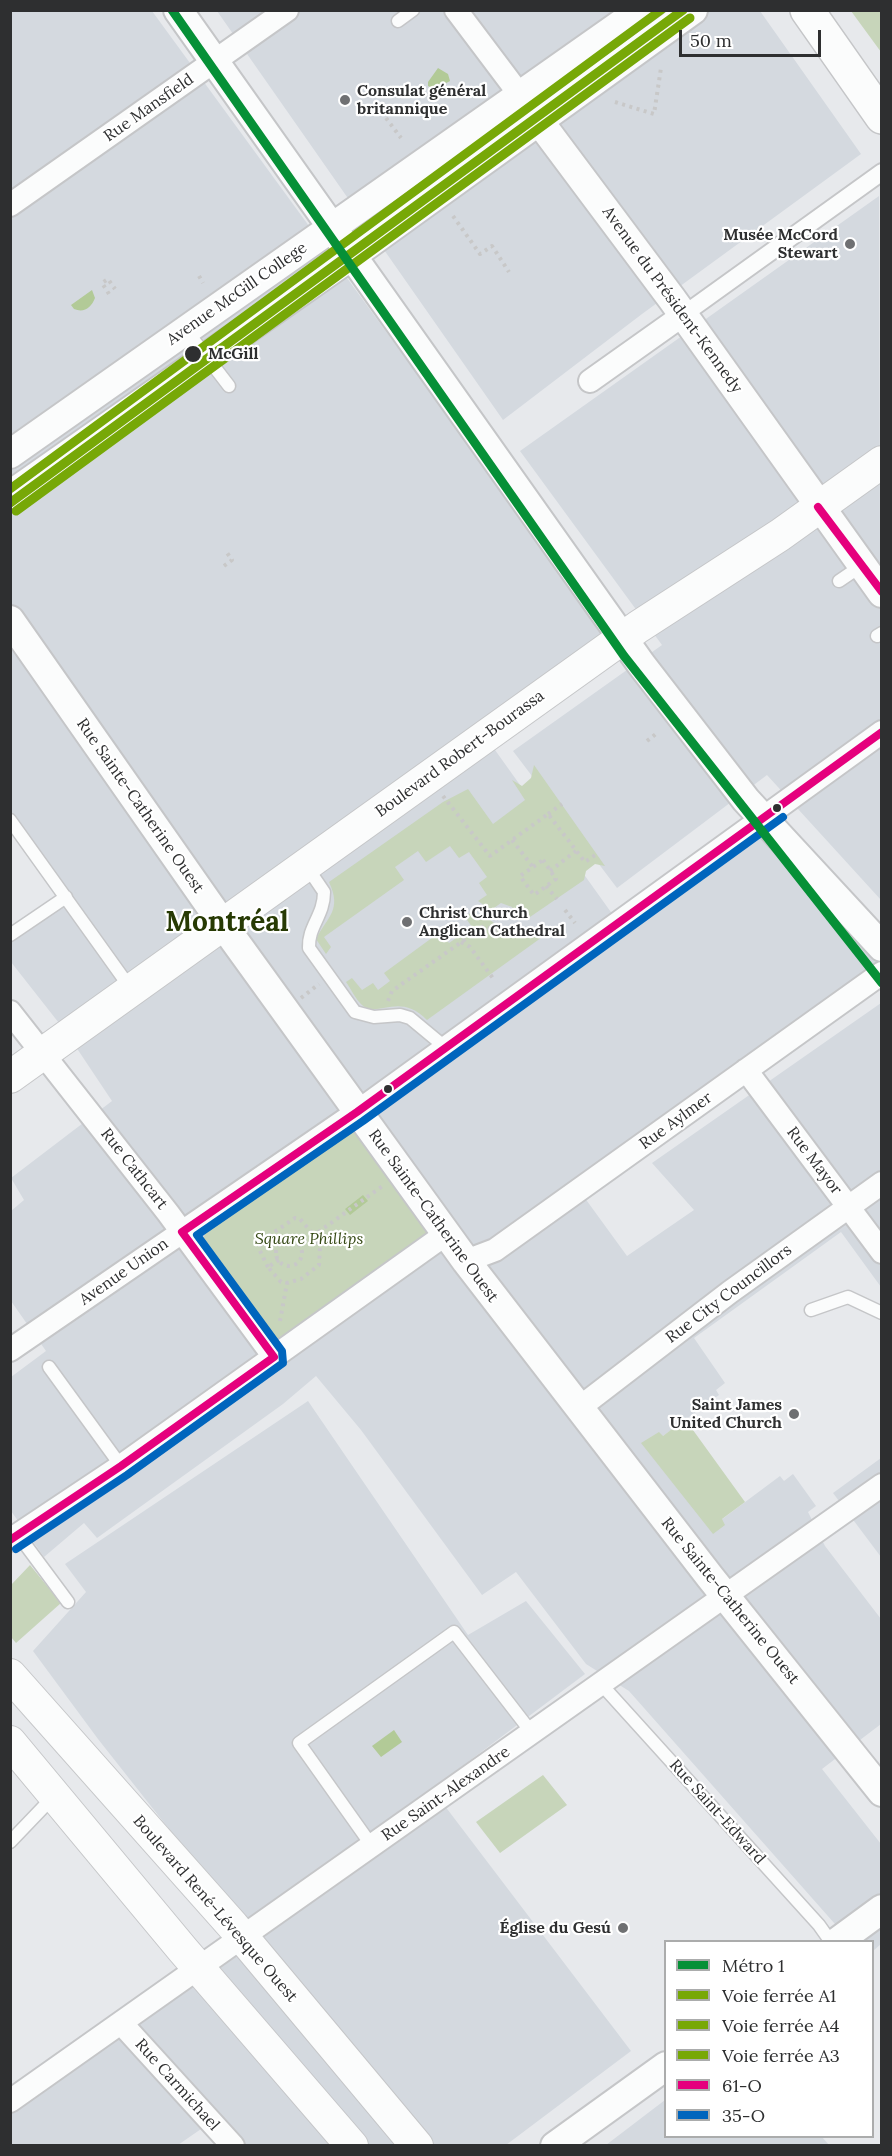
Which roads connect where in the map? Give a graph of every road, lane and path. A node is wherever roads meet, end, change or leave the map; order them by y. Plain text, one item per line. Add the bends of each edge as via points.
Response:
1 (178, 10) edge
2 (287, 10) edge
3 (413, 10) edge
4 (456, 10) edge
5 (641, 10) edge
6 (693, 10) edge
7 (807, 10) edge
8 (398, 21) dead end
9 (214, 62) junction
10 (662, 68) dead end
11 (520, 95) junction
12 (615, 102) dead end
13 (377, 106) dead end
14 (882, 117) edge
15 (539, 120) junction
16 (401, 138) dead end
17 (882, 172) edge
18 (13, 197) edge
19 (453, 216) dead end
20 (332, 228) junction
21 (351, 255) junction
22 (509, 272) dead end
23 (199, 276) dead end
24 (203, 283) dead end
25 (115, 289) dead end
26 (109, 294) dead end
27 (683, 315) junction
28 (186, 330) junction
29 (207, 357) junction
30 (590, 381) dead end
31 (229, 386) dead end
32 (10, 454) edge
33 (882, 462) edge
34 (10, 495) edge
35 (818, 507) junction
36 (226, 548) dead end
37 (224, 566) dead end
38 (881, 590) edge
39 (10, 620) edge
40 (622, 638) junction
41 (882, 732) edge
42 (657, 733) dead end
43 (647, 741) dead end
44 (442, 795) dead end
45 (562, 804) dead end
46 (548, 814) junction
47 (762, 819) junction
48 (10, 820) edge
49 (512, 840) junction
50 (576, 851) junction
51 (598, 853) dead end
52 (306, 865) junction
53 (533, 867) junction
54 (550, 871) junction
55 (546, 886) junction
56 (66, 897) junction
57 (557, 899) dead end
58 (565, 910) dead end
59 (575, 923) dead end
60 (223, 924) junction
61 (520, 931) dead end
62 (10, 935) edge
63 (461, 942) junction
64 (882, 947) edge
65 (882, 973) edge
66 (495, 981) dead end
67 (131, 989) junction
68 (10, 1012) edge
69 (381, 1017) junction
70 (10, 1046) edge
71 (445, 1047) junction
72 (43, 1051) junction
73 (746, 1070) junction
74 (10, 1077) edge
75 (357, 1112) junction
76 (882, 1183) edge
77 (385, 1184) dead end
78 (849, 1207) junction
79 (182, 1232) junction
80 (446, 1234) junction
81 (314, 1235) junction
82 (299, 1245) junction
83 (882, 1252) edge
84 (279, 1260) junction
85 (466, 1262) junction
86 (268, 1267) junction
87 (287, 1283) junction
88 (811, 1310) dead end
89 (882, 1313) edge
90 (280, 1321) dead end
91 (10, 1350) edge
92 (274, 1357) junction
93 (49, 1367) dead end
94 (579, 1408) junction
95 (121, 1466) junction
96 (882, 1485) edge
97 (13, 1542) edge
98 (726, 1597) junction
99 (68, 1602) dead end
100 (10, 1675) edge
101 (601, 1684) junction
102 (532, 1733) junction
103 (10, 1742) edge
104 (882, 1792) edge
105 (56, 1794) junction
106 (10, 1842) edge
107 (372, 1846) junction
108 (882, 1910) edge
109 (242, 1937) junction
110 (830, 1940) edge
111 (838, 1940) edge
112 (199, 1968) junction
113 (122, 2024) junction
114 (664, 2067) edge
115 (10, 2101) edge
116 (232, 2145) edge
117 (352, 2145) edge
118 (417, 2145) edge
119 (555, 2145) edge

1 - 9 street
2 - 9 street, Rue Mansfield
3 - 8 lane
4 - 11 street, Avenue du Président-Kennedy
5 - 11 street, Avenue McGill College
6 - 15 street, Avenue McGill College
7 - 14 main road
9 - 18 street, Rue Mansfield
9 - 20 street
10 - 12 path via 654,114
11 - 15 street, Avenue du Président-Kennedy
11 - 20 street, Avenue McGill College
13 - 16 path
15 - 21 street, Avenue McGill College
15 - 27 street, Avenue du Président-Kennedy
17 - 27 street
19 - 22 path via 480,254 492,246
20 - 21 street
20 - 28 street, Avenue McGill College
21 - 29 street, Avenue McGill College
21 - 40 street
23 - 24 path
25 - 26 path via 108,279 102,283
27 - 30 street
27 - 35 street, Avenue du Président-Kennedy
28 - 29 lane
28 - 32 street, Avenue McGill College
29 - 31 lane
29 - 34 street, Avenue McGill College
33 - 35 main road, Boulevard Robert-Bourassa
35 - 38 street, Avenue du Président-Kennedy via 850,574
35 - 40 main road, Boulevard Robert-Bourassa
36 - 37 path via 232,560
39 - 60 street, Rue Sainte-Catherine Ouest
40 - 47 street
40 - 52 main road, Boulevard Robert-Bourassa
41 - 47 street, Avenue Union
42 - 43 path
44 - 49 path via 490,856
45 - 46 path
46 - 49 path
46 - 50 path
47 - 64 street
47 - 71 street, Avenue Union
48 - 56 lane
49 - 53 path
50 - 51 path via 585,862
50 - 54 path
52 - 60 main road, Boulevard Robert-Bourassa
52 - 69 lane via 324,892 322,914 308,938 309,948 355,1012
53 - 54 path via 543,860
53 - 55 path via 520,876 534,895
54 - 55 path via 556,879
55 - 57 path
56 - 62 lane
56 - 67 lane
58 - 59 path
60 - 67 main road, Boulevard Robert-Bourassa
60 - 75 street, Rue Sainte-Catherine Ouest
61 - 63 path via 502,934 483,926
63 - 66 path via 470,947
63 - 69 path via 392,991
65 - 73 street, Rue Aylmer
67 - 72 main road, Boulevard Robert-Bourassa
68 - 72 street, Rue Cathcart
69 - 71 lane via 410,1018
70 - 72 main road
71 - 75 street, Avenue Union
72 - 74 main road, Boulevard Robert-Bourassa
72 - 79 street, Rue Cathcart
73 - 78 street, Rue Mayor
73 - 85 street, Rue Aylmer via 495,1250
75 - 79 street, Avenue Union
75 - 80 street, Rue Sainte-Catherine Ouest
76 - 78 street, Rue City Councillors
77 - 81 path
78 - 83 street, Rue Mayor
78 - 94 street, Rue City Councillors
79 - 91 street, Avenue Union
79 - 92 street, Rue Cathcart
80 - 85 street, Rue Sainte-Catherine Ouest
80 - 92 street
81 - 82 path
81 - 86 path via 300,1219 290,1220 261,1240 259,1249
81 - 87 path via 321,1248 319,1265 301,1279
82 - 84 path via 287,1239 277,1246 274,1252
82 - 84 path via 302,1258 290,1267
84 - 86 path
85 - 94 street, Rue Sainte-Catherine Ouest
86 - 87 path via 281,1282
87 - 90 path
88 - 89 lane via 848,1296
92 - 95 street
93 - 95 lane
94 - 98 street, Rue Sainte-Catherine Ouest
95 - 97 street
96 - 98 street, Rue Saint-Alexandre
97 - 99 lane
98 - 101 street, Rue Saint-Alexandre
98 - 104 street, Rue Sainte-Catherine Ouest
100 - 109 main road, Boulevard René-Lévesque Ouest
101 - 102 street, Rue Saint-Alexandre
101 - 110 lane, Rue Saint-Edward
102 - 107 street, Rue Saint-Alexandre
102 - 107 lane via 454,1632 299,1743
103 - 105 main road
105 - 106 lane
105 - 112 main road
107 - 109 street, Rue Saint-Alexandre
108 - 111 street
109 - 112 street, Rue Saint-Alexandre
109 - 118 main road, Boulevard René-Lévesque Ouest
112 - 113 street, Rue Saint-Alexandre
112 - 117 main road
113 - 115 street, Rue Saint-Alexandre
113 - 116 street, Rue Carmichael
114 - 119 street

